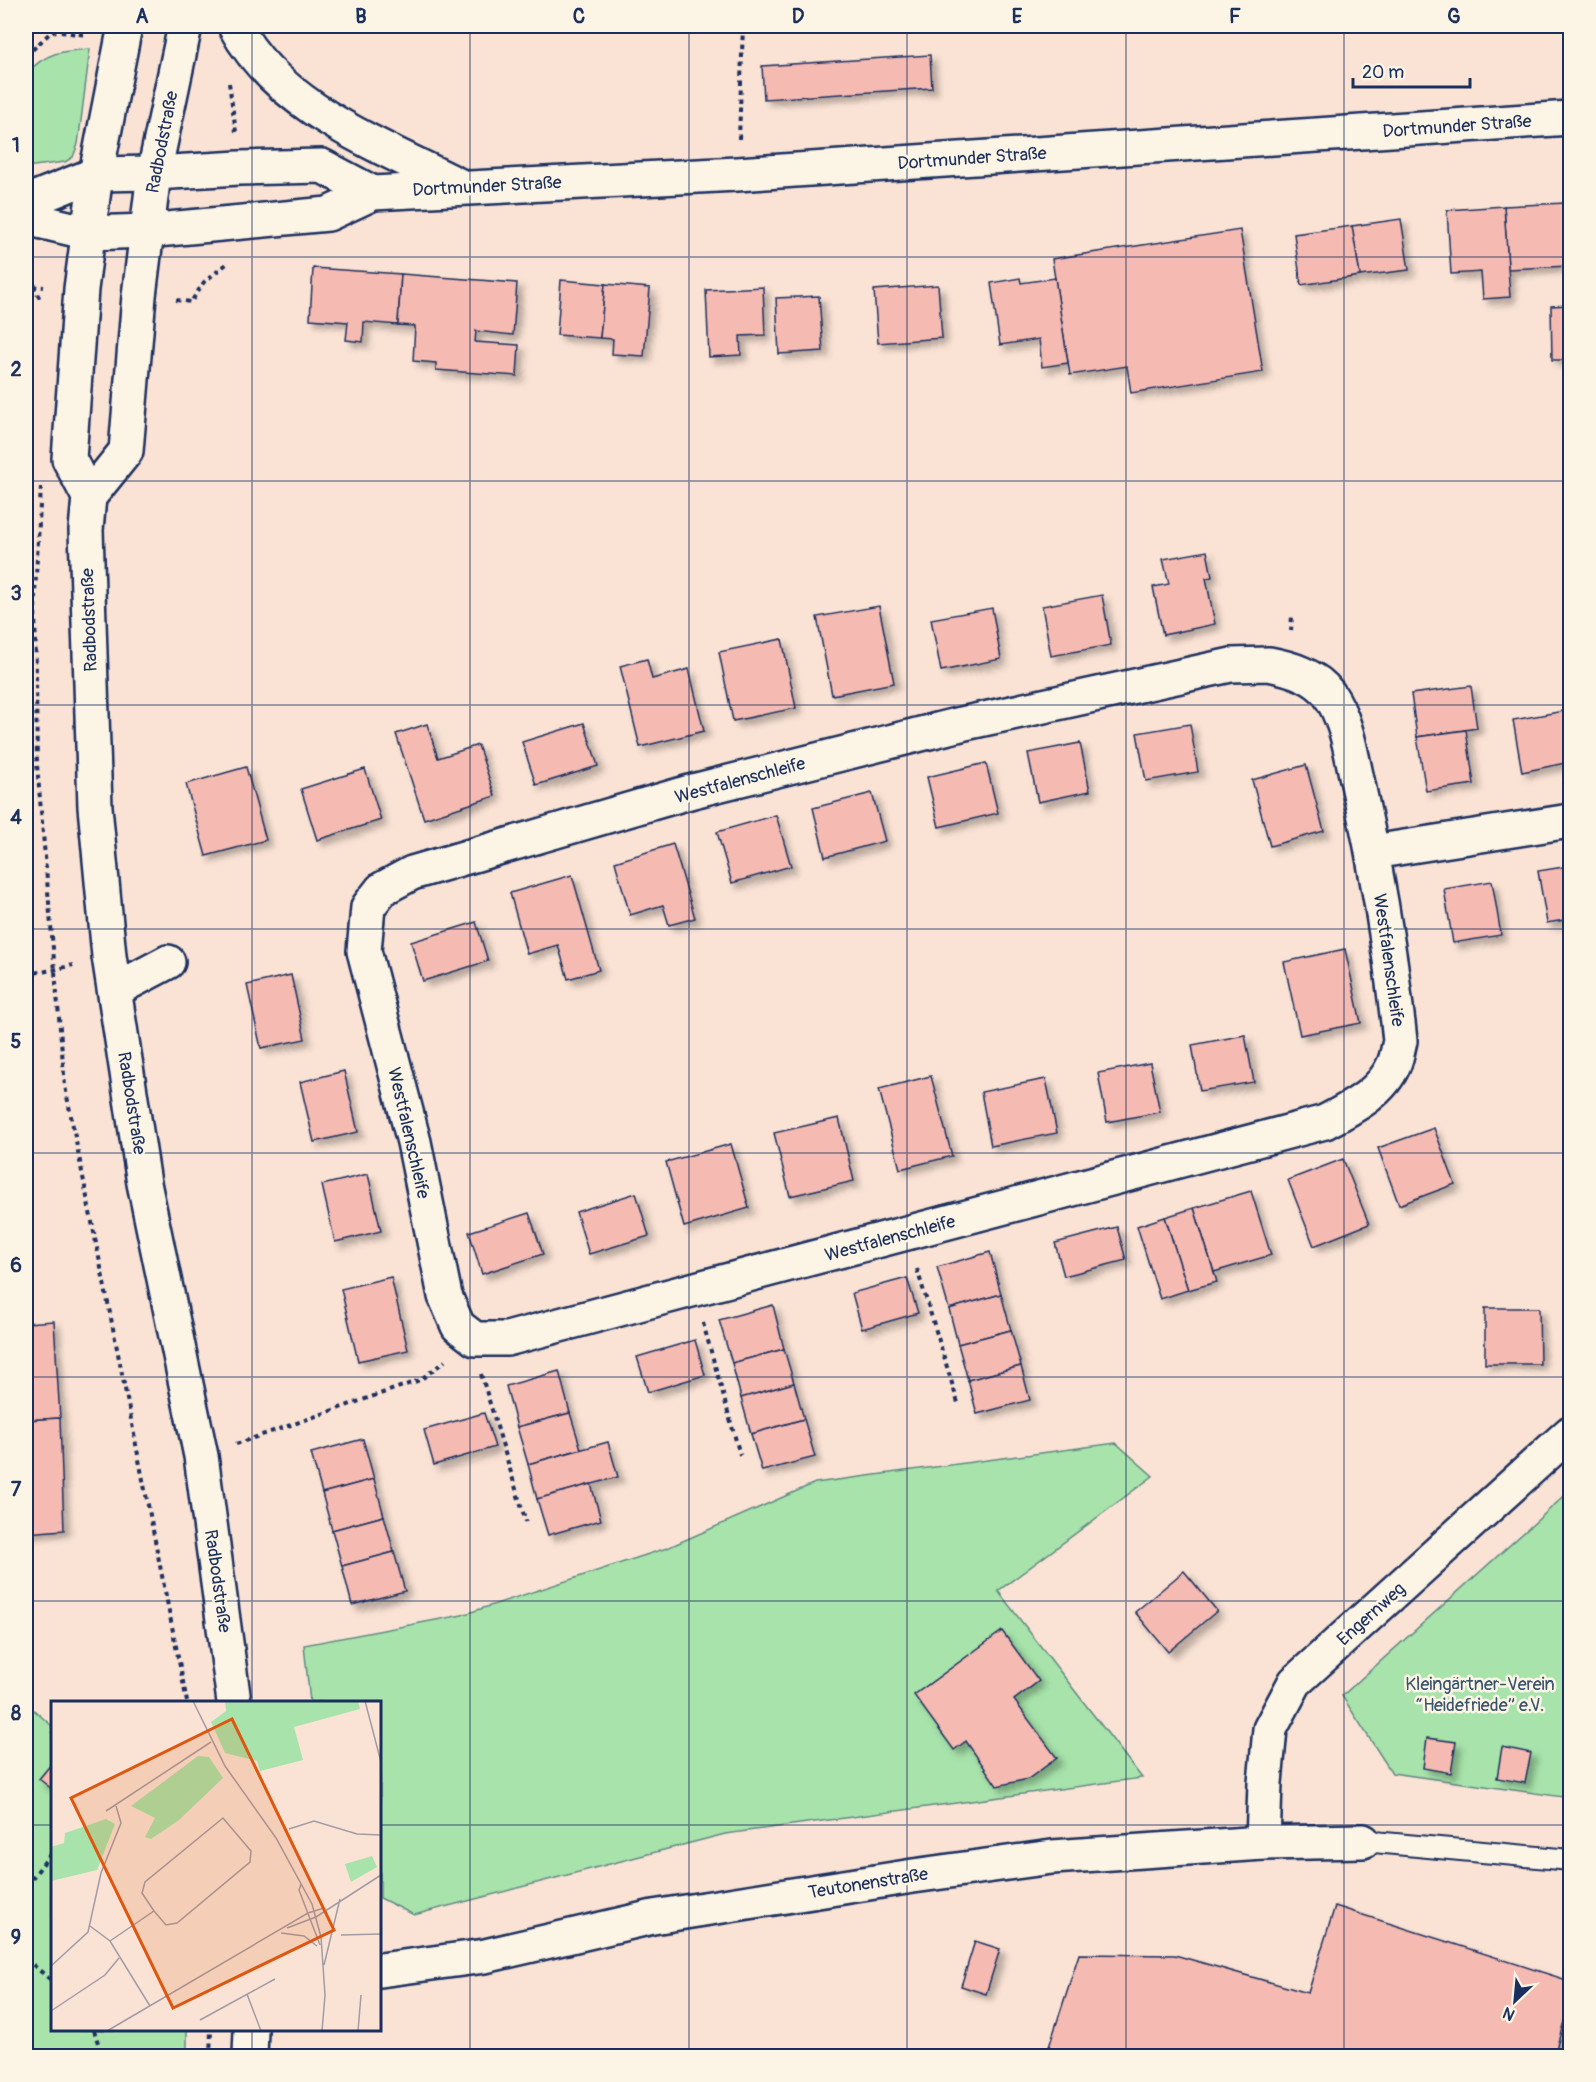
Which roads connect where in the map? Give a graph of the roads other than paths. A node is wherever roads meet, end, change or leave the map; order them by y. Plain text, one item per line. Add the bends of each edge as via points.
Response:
1 (125, 26) edge
2 (185, 26) edge
3 (235, 26) edge
4 (1570, 118) edge
5 (154, 173) junction
6 (96, 174) junction
7 (462, 187) junction
8 (373, 193) junction
9 (26, 202) edge
10 (26, 218) edge
11 (146, 231) junction
12 (89, 233) junction
13 (89, 498) junction
14 (1570, 821) edge
15 (1373, 852) junction
16 (168, 962) dead end
17 (115, 990) junction
18 (1570, 1433) edge
19 (234, 1701) edge
20 (1363, 1841) joint
21 (1263, 1843) junction
22 (1570, 1860) edge
23 (381, 1970) edge
24 (251, 2031) edge
25 (250, 2056) edge

1 - 6 street
2 - 5 street, Radbodstraße
3 - 7 street via 267,71 313,109
4 - 7 street, Dortmunder Straße via 737,174
5 - 6 street
5 - 8 street via 322,166
5 - 11 street, Radbodstraße
6 - 9 street
6 - 12 street
7 - 8 street, Dortmunder Straße
8 - 11 street, Dortmunder Straße via 328,214
10 - 12 street, Dortmunder Straße
11 - 12 street, Dortmunder Straße
11 - 13 street, Radbodstraße via 126,451
12 - 13 street via 81,289 69,459
13 - 17 street, Radbodstraße via 86,530 95,807
14 - 15 street
15 - 15 street, Westfalenschleife via 1400,1041 1393,1066 1381,1084 1358,1105 1325,1122 507,1339 475,1339 459,1326 445,1296 414,1142 364,951 368,907 382,889 412,873 693,791 961,724 1231,665 1269,664 1306,675 1328,693 1344,725
16 - 17 street
17 - 19 street, Radbodstraße via 144,1183 201,1456
18 - 21 street, Engernweg via 1295,1682 1270,1729
20 - 21 street, Teutonenstraße
20 - 22 lane
21 - 23 street, Teutonenstraße via 1052,1857 913,1876 653,1917 485,1956
24 - 25 street

